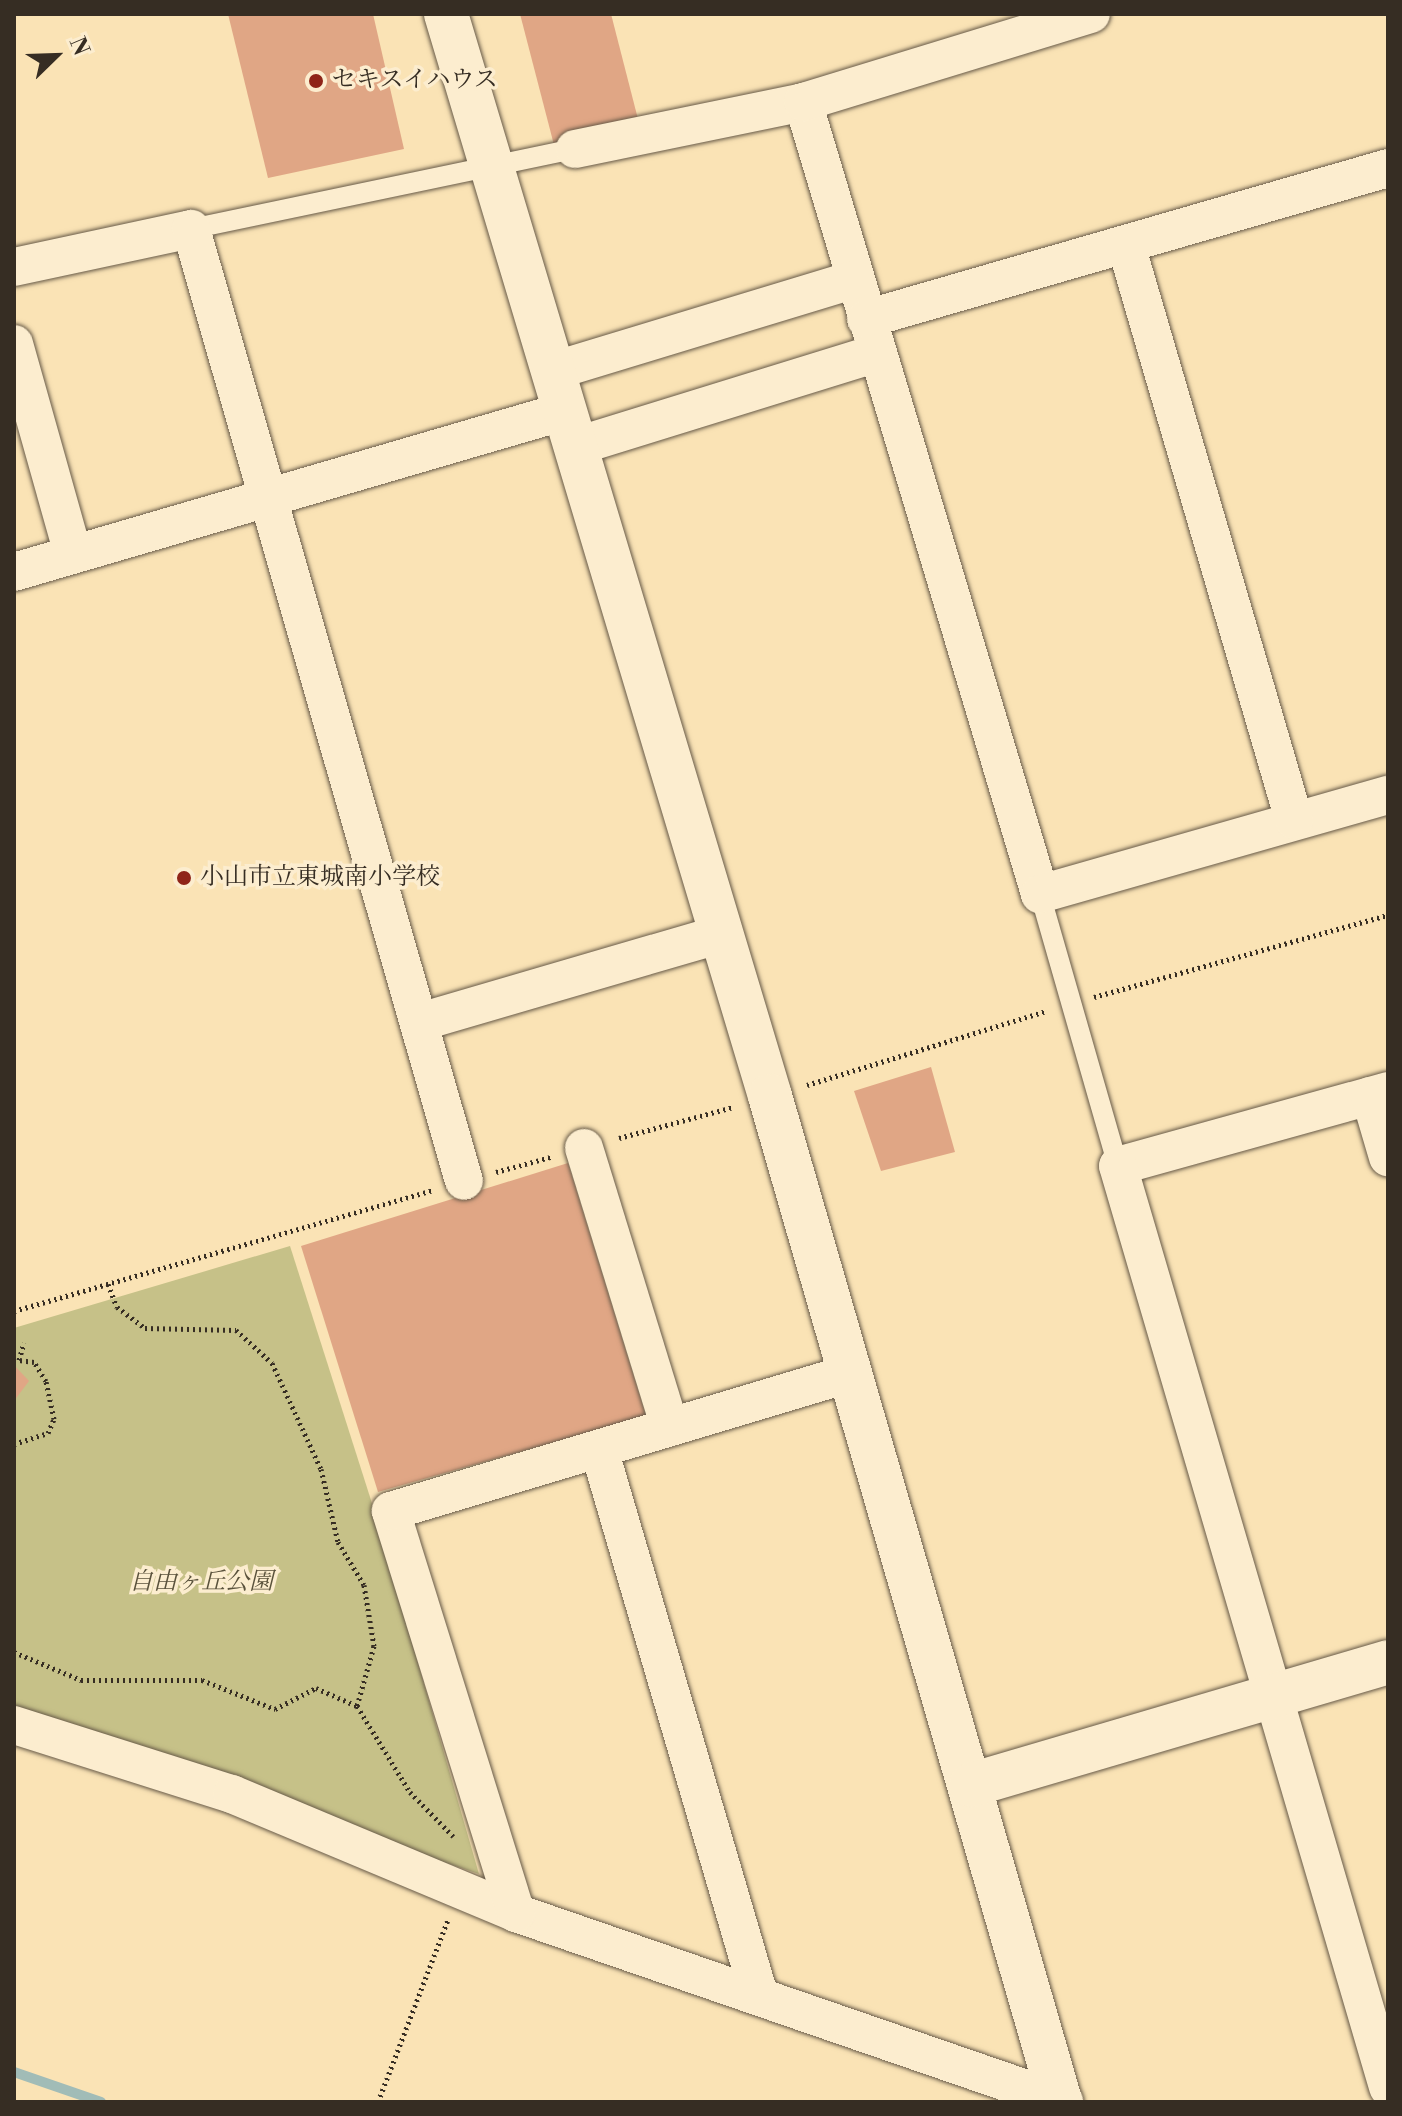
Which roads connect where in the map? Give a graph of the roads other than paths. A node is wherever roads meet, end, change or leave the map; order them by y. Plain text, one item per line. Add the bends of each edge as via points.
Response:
1 (446, 14) edge
2 (1091, 14) edge
3 (803, 102) junction
4 (575, 149) joint
5 (491, 166) junction
6 (1388, 168) edge
7 (191, 229) junction
8 (1126, 245) junction
9 (14, 267) edge
10 (855, 279) junction
11 (872, 336) junction
12 (14, 344) edge
13 (565, 409) junction
14 (266, 501) junction
15 (73, 554) junction
16 (14, 572) edge
17 (1388, 795) edge
18 (1294, 820) junction
19 (1040, 894) junction
20 (720, 934) junction
21 (420, 1022) junction
22 (1379, 1093) edge
23 (584, 1148) road end
24 (1388, 1157) edge
25 (1118, 1166) junction
26 (464, 1181) road end
27 (851, 1373) junction
28 (670, 1427) junction
29 (599, 1449) junction
30 (1388, 1662) edge
31 (1272, 1696) junction
32 (14, 1725) edge
33 (971, 1785) junction
34 (516, 1913) junction
35 (759, 1995) junction
36 (1388, 2087) edge
37 (1062, 2101) edge

1 - 5 street
2 - 3 street
3 - 4 street
3 - 10 street
4 - 5 lane
5 - 7 lane
5 - 13 street
6 - 8 street
7 - 9 street
7 - 14 street
8 - 11 street
8 - 18 street
10 - 11 street
10 - 13 street
11 - 13 street
11 - 19 street
12 - 15 street
13 - 14 street
13 - 20 street
14 - 15 street
14 - 21 street
15 - 16 street
17 - 18 street
18 - 19 street
19 - 25 lane
20 - 21 street
20 - 27 street
21 - 26 street
22 - 24 street
22 - 25 street
23 - 28 street
25 - 31 street
27 - 28 street
27 - 33 street
28 - 29 street
29 - 34 street via 391,1511
29 - 35 street
30 - 31 street
31 - 33 street
31 - 36 street
32 - 34 street via 232,1794
33 - 37 street
34 - 35 street
35 - 37 street

